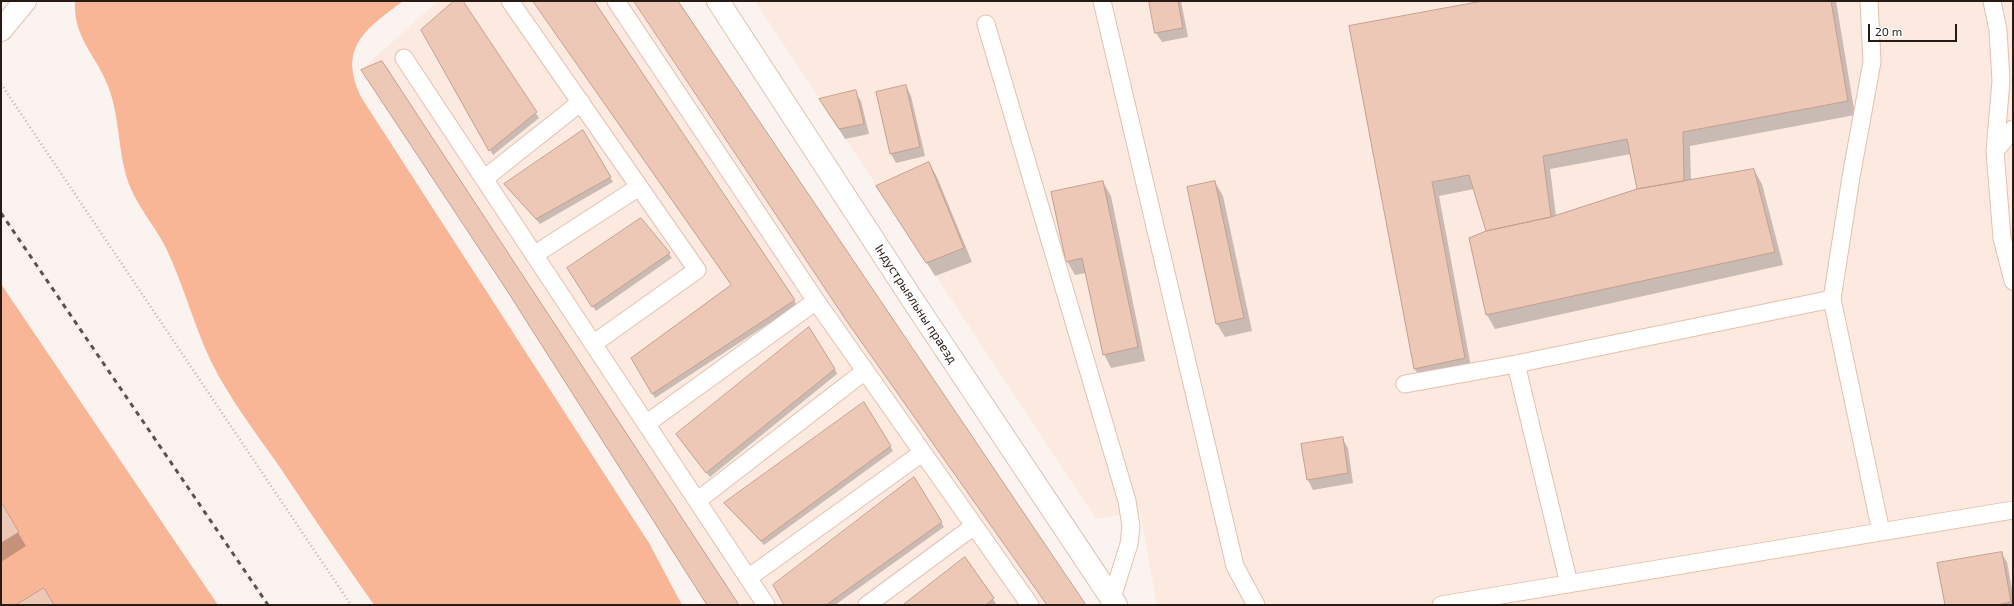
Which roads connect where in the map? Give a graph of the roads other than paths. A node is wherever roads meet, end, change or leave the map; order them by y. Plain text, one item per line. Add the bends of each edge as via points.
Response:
1 (25, 1) edge
2 (510, 1) edge
3 (616, 1) edge
4 (718, 1) edge
5 (1102, 1) edge
6 (1868, 1) edge
7 (1992, 1) edge
8 (986, 24) dead end
9 (1, 30) edge
10 (404, 58) dead end
11 (581, 102) junction
12 (2013, 129) edge
13 (1995, 151) junction
14 (484, 179) junction
15 (639, 187) junction
16 (534, 255) junction
17 (2013, 281) edge
18 (1832, 299) junction
19 (816, 301) junction
20 (593, 344) junction
21 (1516, 364) junction
22 (865, 371) junction
23 (1405, 384) dead end
24 (646, 424) junction
25 (922, 453) junction
26 (697, 501) junction
27 (2013, 510) edge
28 (974, 526) junction
29 (1881, 532) junction
30 (748, 578) junction
31 (1569, 584) junction
32 (1114, 601) edge
33 (1025, 603) edge
34 (766, 605) edge
35 (867, 605) edge
36 (1256, 605) edge
37 (1440, 605) edge

1 - 9 street
2 - 11 lane
3 - 19 lane
4 - 32 street, Індустрыяльны праезд via 916,305
5 - 36 lane via 1235,566
6 - 18 lane via 1872,62
7 - 13 lane via 1998,30 2001,81
8 - 32 lane via 1127,501 1131,526 1129,544
10 - 14 lane
11 - 14 lane
11 - 15 lane
12 - 13 lane
13 - 17 lane via 2002,238
14 - 16 lane
15 - 16 lane
15 - 20 lane via 697,270
16 - 20 lane
18 - 21 lane
18 - 29 lane
19 - 22 lane
19 - 24 lane
20 - 24 lane
21 - 23 lane
21 - 31 lane
22 - 25 lane
22 - 26 lane
24 - 26 lane
25 - 28 lane
25 - 30 lane
26 - 30 lane
27 - 29 lane
28 - 33 lane
28 - 35 lane
29 - 31 lane
30 - 34 lane
31 - 37 lane

